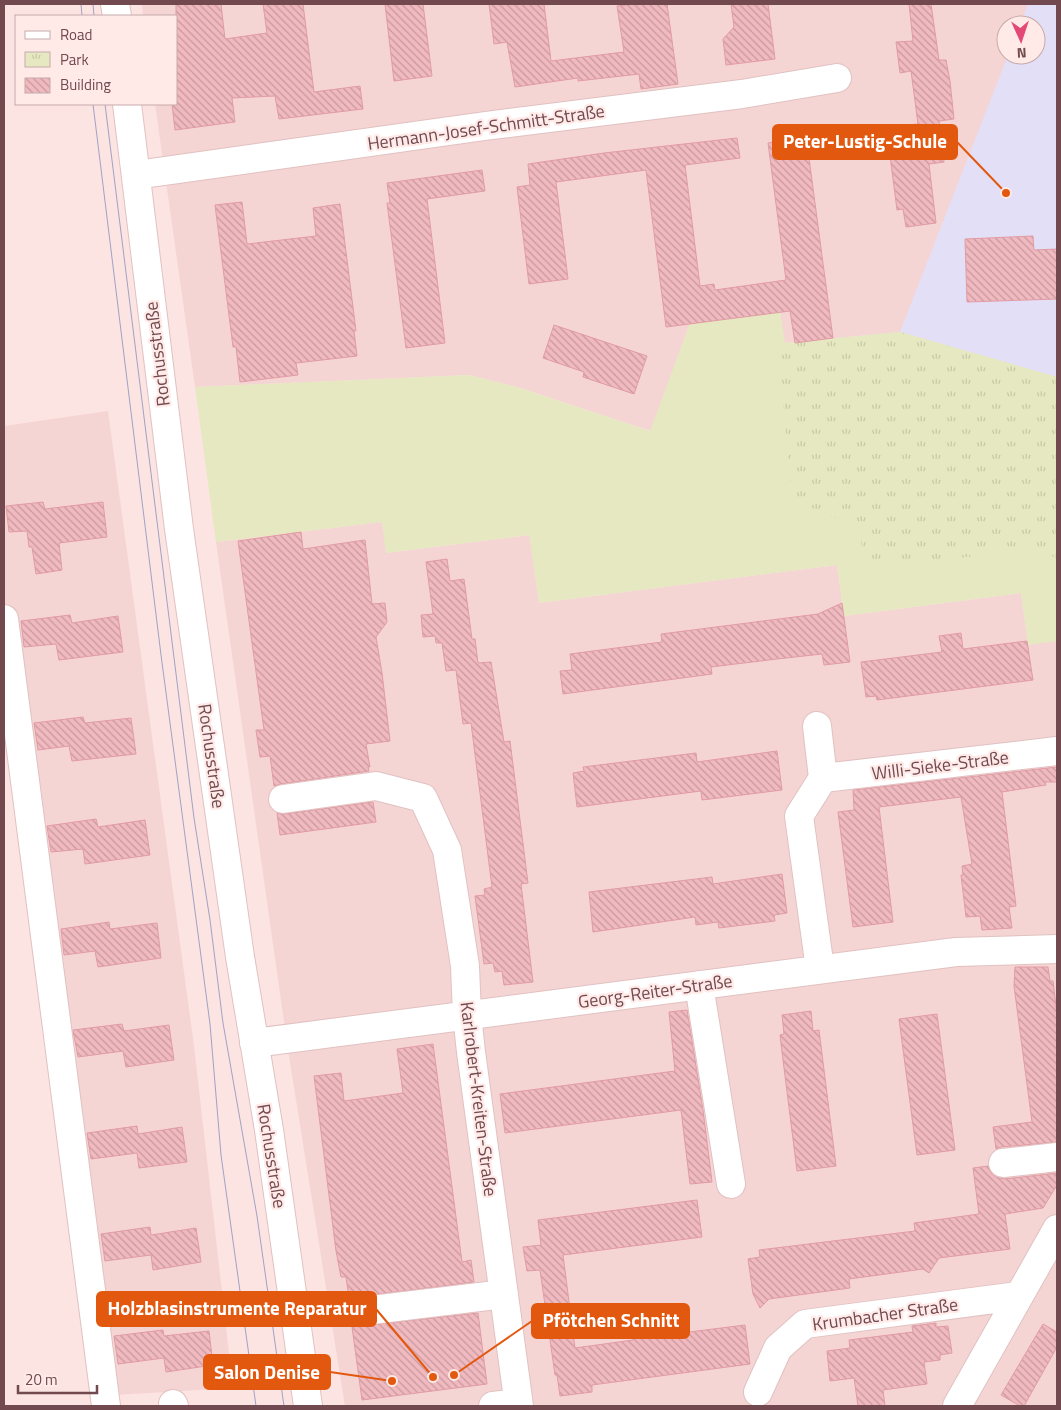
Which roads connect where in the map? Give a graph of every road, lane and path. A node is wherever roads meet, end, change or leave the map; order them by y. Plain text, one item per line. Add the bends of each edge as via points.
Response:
1 (837, 78) dead end
2 (127, 105) edge
3 (136, 175) junction
4 (4, 619) edge
5 (817, 726) dead end
6 (1057, 751) edge
7 (823, 778) junction
8 (283, 799) dead end
9 (1057, 950) edge
10 (820, 969) junction
11 (699, 985) junction
12 (467, 1015) junction
13 (254, 1043) junction
14 (1057, 1157) edge
15 (1003, 1163) dead end
16 (731, 1184) dead end
17 (1057, 1229) edge
18 (504, 1294) junction
19 (1018, 1296) junction
20 (355, 1312) dead end
21 (758, 1392) dead end
22 (510, 1405) edge
23 (106, 1406) edge
24 (308, 1406) edge
25 (957, 1406) edge

1 - 3 street, Hermann-Josef-Schmitt-Straße via 742,94
2 - 3 street, Rochusstraße
3 - 13 street, Rochusstraße via 179,529
4 - 23 street
5 - 7 street
6 - 7 street, Willi-Sieke-Straße
7 - 10 street via 799,816
8 - 12 street, Karlrobert-Kreiten-Straße via 376,786 423,798 447,850 465,966
9 - 10 street, Georg-Reiter-Straße via 956,952
10 - 11 street, Georg-Reiter-Straße
11 - 12 street, Georg-Reiter-Straße
11 - 16 street
12 - 13 street, Georg-Reiter-Straße
12 - 18 street, Karlrobert-Kreiten-Straße
13 - 24 street, Rochusstraße
14 - 15 street
17 - 19 street
18 - 20 street
18 - 22 street, Karlrobert-Kreiten-Straße
19 - 21 street, Krumbacher Straße via 805,1324 778,1348
19 - 25 street

